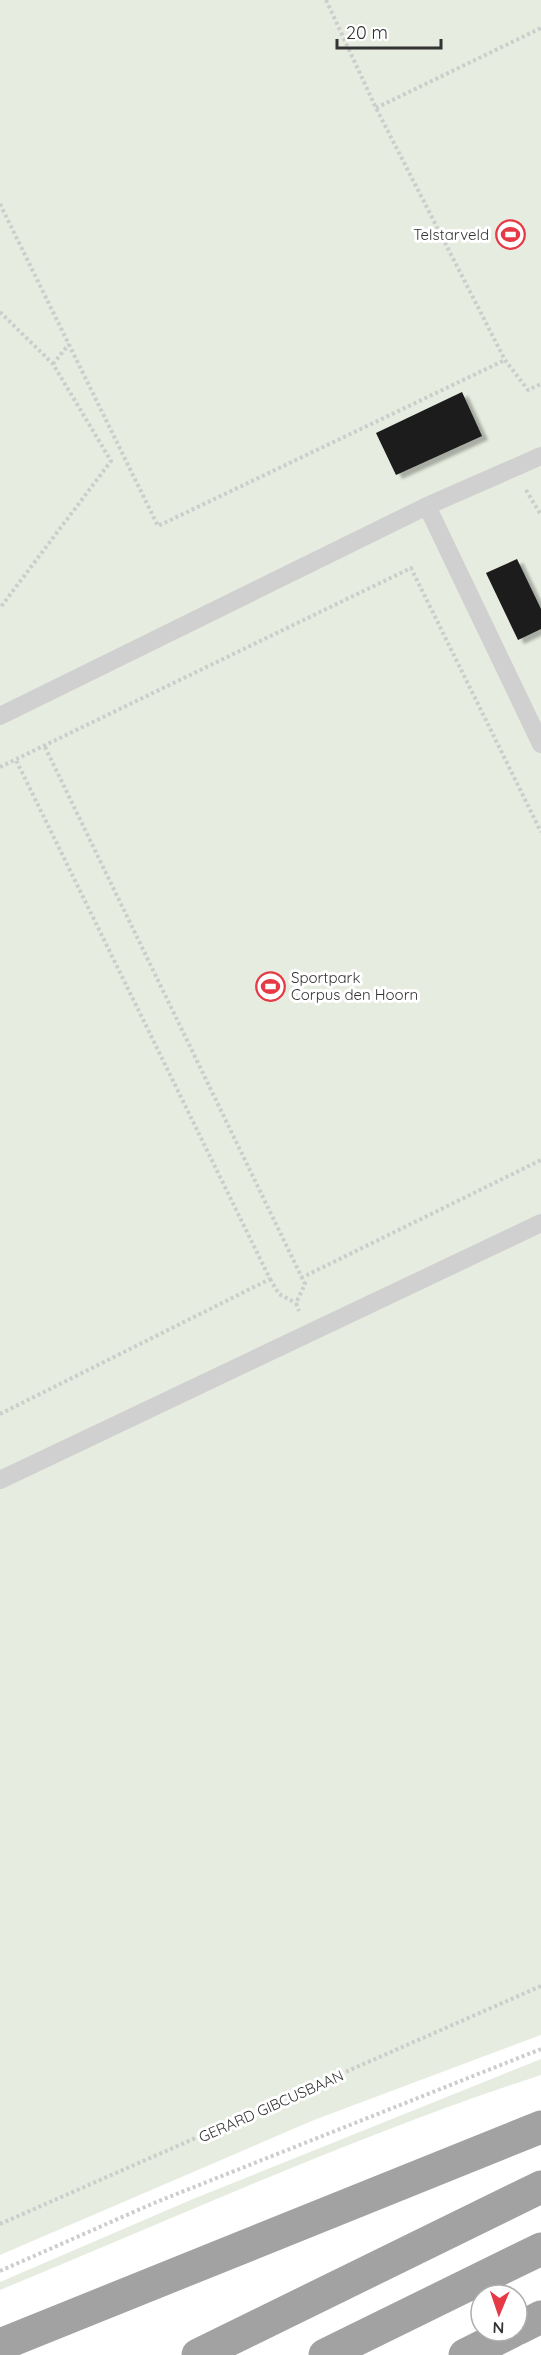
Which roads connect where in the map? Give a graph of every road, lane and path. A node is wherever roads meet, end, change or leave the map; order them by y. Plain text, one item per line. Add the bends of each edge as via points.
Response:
1 (326, 0) edge
2 (541, 28) edge
3 (376, 108) junction
4 (0, 204) edge
5 (0, 312) edge
6 (69, 344) junction
7 (505, 360) junction
8 (53, 364) junction
9 (541, 384) edge
10 (541, 456) edge
11 (427, 506) junction
12 (0, 608) edge
13 (0, 716) edge
14 (541, 744) edge
15 (45, 747) junction
16 (16, 760) junction
17 (0, 767) edge
18 (541, 832) edge
19 (541, 1160) edge
20 (541, 1223) edge
21 (270, 1279) junction
22 (296, 1303) dead end
23 (0, 1414) edge
24 (0, 1480) edge
25 (541, 1986) edge
26 (541, 2049) edge
27 (541, 2127) edge
28 (541, 2187) edge
29 (0, 2224) edge
30 (541, 2249) edge
31 (0, 2271) edge
32 (489, 2343) edge
33 (0, 2345) edge
34 (198, 2355) edge
35 (324, 2355) edge
36 (465, 2355) edge

1 - 3 path
2 - 3 path
3 - 7 path
4 - 6 path
5 - 8 path
6 - 7 path via 158,526
6 - 8 path
7 - 9 path via 528,390
8 - 12 path via 111,461
10 - 11 lane
11 - 13 lane
11 - 14 lane
15 - 16 path
15 - 18 path via 411,568
15 - 19 path via 301,1278
16 - 17 path
16 - 21 path
20 - 24 lane
21 - 22 path via 279,1294
21 - 23 path
25 - 29 path, GERARD GIBCUSBAAN
26 - 31 path via 165,2198
27 - 33 highway
28 - 34 highway
30 - 35 highway
32 - 36 highway

